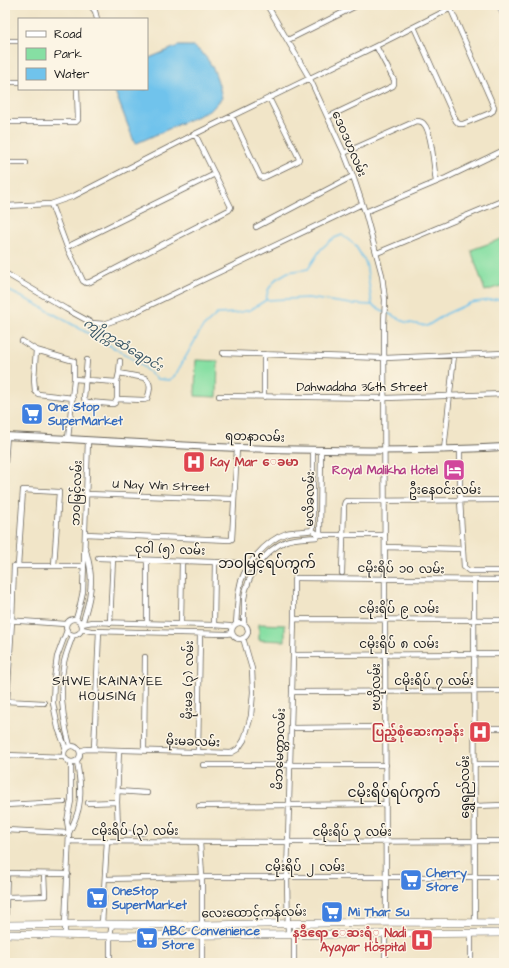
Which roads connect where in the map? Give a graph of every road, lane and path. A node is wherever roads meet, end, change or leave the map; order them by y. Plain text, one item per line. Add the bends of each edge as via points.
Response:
1 (90, 5) edge
2 (267, 5) edge
3 (358, 5) edge
4 (457, 5) edge
5 (500, 5) edge
6 (450, 7) edge
7 (504, 14) edge
8 (98, 18) edge
9 (414, 27) junction
10 (288, 40) junction
11 (5, 41) edge
12 (18, 41) edge
13 (376, 46) junction
14 (310, 79) junction
15 (5, 82) edge
16 (18, 82) edge
17 (77, 90) edge
18 (269, 98) junction
19 (232, 116) junction
20 (328, 117) junction
21 (5, 122) edge
22 (195, 134) junction
23 (504, 150) edge
24 (344, 153) junction
25 (5, 163) edge
26 (26, 164) dead end
27 (215, 174) junction
28 (353, 176) junction
29 (436, 182) junction
30 (504, 200) edge
31 (51, 204) junction
32 (362, 204) junction
33 (5, 206) edge
34 (365, 212) junction
35 (256, 227) dead end
36 (67, 247) junction
37 (377, 253) junction
38 (5, 273) edge
39 (22, 341) dead end
40 (36, 350) junction
41 (223, 353) dead end
42 (504, 353) edge
43 (264, 354) junction
44 (454, 355) junction
45 (384, 358) junction
46 (87, 360) dead end
47 (120, 362) dead end
48 (119, 373) junction
49 (74, 378) junction
50 (85, 379) junction
51 (117, 382) junction
52 (504, 394) edge
53 (219, 396) dead end
54 (450, 396) junction
55 (264, 397) junction
56 (73, 398) junction
57 (385, 398) junction
58 (116, 399) junction
59 (6, 436) edge
60 (68, 439) junction
61 (88, 440) junction
62 (504, 447) edge
63 (237, 448) junction
64 (313, 450) junction
65 (321, 450) junction
66 (444, 450) junction
67 (460, 450) junction
68 (385, 451) junction
69 (5, 462) edge
70 (87, 494) junction
71 (234, 499) junction
72 (385, 500) junction
73 (460, 500) junction
74 (504, 500) edge
75 (312, 530) junction
76 (85, 534) junction
77 (319, 535) junction
78 (342, 535) junction
79 (385, 535) junction
80 (85, 547) junction
81 (385, 547) junction
82 (463, 549) junction
83 (98, 558) dead end
84 (113, 558) junction
85 (147, 560) junction
86 (182, 561) junction
87 (215, 562) junction
88 (243, 563) dead end
89 (16, 566) junction
90 (54, 566) junction
91 (83, 566) junction
92 (504, 570) edge
93 (342, 573) dead end
94 (298, 578) joint
95 (385, 578) junction
96 (474, 580) junction
97 (504, 580) edge
98 (76, 619) junction
99 (294, 619) junction
100 (385, 619) junction
101 (5, 620) edge
102 (474, 620) junction
103 (504, 620) edge
104 (12, 621) junction
105 (110, 623) junction
106 (147, 623) junction
107 (66, 624) junction
108 (82, 624) junction
109 (181, 624) junction
110 (214, 624) junction
111 (244, 624) junction
112 (234, 625) junction
113 (67, 630) junction
114 (82, 630) junction
115 (99, 631) junction
116 (232, 633) junction
117 (200, 634) junction
118 (73, 635) junction
119 (243, 638) junction
120 (385, 654) junction
121 (474, 654) junction
122 (504, 654) edge
123 (293, 655) junction
124 (145, 657) dead end
125 (474, 691) junction
126 (504, 691) edge
127 (292, 692) junction
128 (386, 692) junction
129 (6, 701) edge
130 (44, 703) dead end
131 (386, 727) junction
132 (291, 728) junction
133 (474, 728) junction
134 (504, 728) edge
135 (68, 747) junction
136 (94, 749) junction
137 (119, 750) junction
138 (144, 750) junction
139 (80, 751) junction
140 (198, 752) junction
141 (5, 755) edge
142 (64, 757) junction
143 (77, 761) junction
144 (71, 762) junction
145 (203, 764) dead end
146 (474, 764) junction
147 (504, 764) edge
148 (290, 765) junction
149 (386, 765) junction
150 (118, 791) junction
151 (147, 793) dead end
152 (64, 802) dead end
153 (117, 802) junction
154 (88, 803) dead end
155 (386, 804) junction
156 (5, 805) edge
157 (504, 805) edge
158 (199, 806) dead end
159 (289, 806) junction
160 (475, 806) junction
161 (5, 830) edge
162 (70, 833) junction
163 (144, 833) dead end
164 (69, 841) junction
165 (108, 841) junction
166 (475, 841) junction
167 (504, 841) edge
168 (200, 842) junction
169 (288, 842) junction
170 (386, 842) junction
171 (6, 873) edge
172 (44, 874) junction
173 (68, 874) junction
174 (386, 876) junction
175 (202, 877) junction
176 (287, 877) junction
177 (476, 877) junction
178 (504, 877) edge
179 (105, 879) junction
180 (6, 897) junction
181 (386, 922) junction
182 (437, 922) junction
183 (291, 923) junction
184 (475, 923) junction
185 (504, 923) edge
186 (102, 924) junction
187 (112, 924) junction
188 (5, 925) edge
189 (65, 925) junction
190 (202, 925) junction
191 (437, 933) junction
192 (471, 933) junction
193 (504, 933) edge
194 (5, 934) edge
195 (385, 934) junction
196 (291, 935) junction
197 (65, 936) junction
198 (110, 936) junction
199 (203, 936) junction
200 (110, 963) edge
201 (202, 963) edge
202 (294, 963) edge
203 (385, 963) edge
204 (471, 963) edge

1 - 8 street
2 - 10 street, ဒေဝဒဟလမ်း
3 - 10 street
4 - 6 street
5 - 7 main road
6 - 9 street
6 - 9 street via 494,107 490,113 463,124 456,121
9 - 13 street
10 - 14 street, ဒေဝဒဟလမ်း
11 - 12 street
13 - 14 street
13 - 20 street via 394,80 393,86
14 - 18 street
14 - 20 street, ဒေဝဒဟလမ်း
15 - 16 street
17 - 21 street via 76,122
18 - 19 street
18 - 19 street via 299,159 265,178 260,176
19 - 22 street
20 - 24 street, ဒေဝဒဟလမ်း
22 - 27 street
22 - 31 street via 74,196
23 - 29 street
24 - 28 street, ဒေဝဒဟလမ်း
24 - 29 street via 419,121 426,127 430,138
25 - 26 street
27 - 36 street
27 - 36 street via 231,207 229,210 90,282 86,283 83,280
28 - 32 street, ဒေဝဒဟလမ်း
28 - 35 street
29 - 34 street
30 - 37 street
31 - 33 street
31 - 36 street
32 - 34 street, ဒေဝဒဟလမ်း
32 - 38 street via 127,316 104,324 92,322 66,309
34 - 37 street, ဒေဝဒဟလမ်း
37 - 45 street, ဒေဝဒဟလမ်း via 385,300
39 - 40 street
40 - 49 street via 74,361
40 - 56 street via 35,391 38,394
41 - 43 street
42 - 44 street
43 - 45 street
43 - 55 street
44 - 45 street
44 - 54 street
45 - 57 street, ဗဟိုလမ်း
46 - 50 street
47 - 48 street
48 - 51 street
48 - 58 street via 147,379 150,389 146,400
49 - 50 street
49 - 56 street
50 - 51 street
50 - 58 street via 84,398 88,402 113,404
51 - 58 street
52 - 54 street, Dahwadaha 36th Street
53 - 55 street, Dahwadaha 36th Street
54 - 57 street, Dahwadaha 36th Street
54 - 66 street
55 - 57 street, Dahwadaha 36th Street
56 - 60 street
57 - 68 street, ဗဟိုလမ်း
59 - 60 main road, ရတနာလမ်း
59 - 69 street
60 - 61 main road, ရတနာလမ်း
61 - 63 main road, ရတနာလမ်း
61 - 70 street, ဘ၀မြင့်လမ်း
62 - 67 main road, ရတနာလမ်း
63 - 64 main road, ရတနာလမ်း
63 - 71 street
64 - 65 main road, ရတနာလမ်း
64 - 75 street
65 - 68 main road, ရတနာလမ်း
65 - 77 street, မလိခလမ်း
66 - 67 main road, ရတနာလမ်း
66 - 68 main road, ရတနာလမ်း
67 - 73 street
68 - 72 street, ဗဟိုလမ်း
70 - 71 street, U Nay Win Street
70 - 76 street, ဘ၀မြင့်လမ်း
71 - 76 street via 232,540
72 - 73 street, ဦးနေဝင်းလမ်း
72 - 78 street, ဦးနေဝင်းလမ်း via 345,502
72 - 79 street, ဗဟိုလမ်း
73 - 74 street, ဦးနေဝင်းလမ်း
73 - 82 street
75 - 77 street
75 - 112 street via 288,533 276,538 253,560 239,588
76 - 80 street, ဘ၀မြင့်လမ်း
77 - 78 street
77 - 111 street, မလိခလမ်း via 287,541 274,549 254,570 244,599
78 - 79 street
78 - 93 street
79 - 81 street, ဗဟိုလမ်း
80 - 91 street, ဘ၀မြင့်လမ်း
80 - 108 street, ဘ၀မြင့်လမ်း via 90,569 90,592
81 - 82 street
81 - 95 street, ဗဟိုလမ်း
82 - 92 street via 463,565 469,571
83 - 84 street, ငုဝါ (၅) လမ်း
84 - 85 street, ငုဝါ (၅) လမ်း
84 - 105 street
85 - 86 street, ငုဝါ (၅) လမ်း
85 - 106 street
86 - 87 street, ငုဝါ (၅) လမ်း
86 - 109 street
87 - 88 street, ငုဝါ (၅) လမ်း
87 - 110 street
89 - 90 street
89 - 90 street via 23,490 59,492
89 - 104 street
90 - 91 street
91 - 98 street, ဘ၀မြင့်လမ်း via 83,591
94 - 95 street, ငမိုးရိပ် ၁၀ လမ်း
94 - 99 street, မိဘမေတ္တာလမ်း via 294,580
95 - 96 street, ငမိုးရိပ် ၁၀ လမ်း
95 - 100 street, ဗဟိုလမ်း
96 - 97 street, ငမိုးရိပ် ၁၀ လမ်း
96 - 102 street, ရွှေရည်လမ်း
98 - 107 street via 71,619
98 - 108 street
99 - 100 street, ငမိုးရိပ် ၉ လမ်း
99 - 123 street, မိဘမေတ္တာလမ်း
100 - 102 street, ငမိုးရိပ် ၉ လမ်း
100 - 120 street, ဗဟိုလမ်း
101 - 104 street
102 - 103 street, ငမိုးရိပ် ၉ လမ်း
102 - 121 street, ရွှေရည်လမ်း
104 - 107 street
104 - 129 street
105 - 106 street
105 - 108 street
106 - 109 street
107 - 113 street
108 - 114 street
109 - 110 street
110 - 112 street
111 - 112 street
111 - 119 street via 248,630
112 - 116 street
113 - 118 street
113 - 135 street via 57,657 53,704 58,728
114 - 115 street
114 - 118 street via 79,634
115 - 117 street
115 - 136 street
116 - 117 street
116 - 119 street via 235,637
117 - 140 street, မိုးမခ (၃) လမ်း
118 - 135 street via 64,661 62,680
119 - 140 street, မိုးမခလမ်း via 252,669 254,692 244,740 238,750 231,753
120 - 121 street, ငမိုးရိပ် ၈ လမ်း
120 - 123 street, ငမိုးရိပ် ၈ လမ်း
120 - 128 street, ဗဟိုလမ်း
121 - 122 street, ငမိုးရိပ် ၈ လမ်း
121 - 125 street, ရွှေရည်လမ်း
123 - 127 street, မိဘမေတ္တာလမ်း
124 - 138 street
125 - 126 street, ငမိုးရိပ် ၇ လမ်း
125 - 128 street, ငမိုးရိပ် ၇ လမ်း
125 - 133 street, ရွှေရည်လမ်း
127 - 128 street, ငမိုးရိပ် ၇ လမ်း
127 - 132 street, မိဘမေတ္တာလမ်း
128 - 131 street, ဗဟိုလမ်း
129 - 130 street
131 - 132 street
131 - 149 street, ဗဟိုလမ်း
132 - 148 street, မိဘမေတ္တာလမ်း
133 - 134 street
133 - 146 street, ရွှေရည်လမ်း
135 - 139 street via 76,746
135 - 142 street
136 - 137 street, မိုးမခလမ်း
136 - 139 street, မိုးမခလမ်း
137 - 138 street, မိုးမခလမ်း
137 - 150 street
138 - 140 street, မိုးမခလမ်း
139 - 143 street
141 - 142 street
142 - 144 street
143 - 144 street
143 - 162 street via 80,805
144 - 162 street via 71,802 67,821
145 - 148 street
146 - 147 street
146 - 160 street, ရွှေရည်လမ်း
148 - 149 street
148 - 159 street, မိဘမေတ္တာလမ်း
149 - 155 street, ဗဟိုလမ်း
150 - 151 street
150 - 153 street
152 - 156 street
153 - 154 street
153 - 163 street via 120,831
155 - 159 street
155 - 170 street, ဗဟိုလမ်း
157 - 160 street
158 - 159 street
159 - 169 street, မိဘမေတ္တာလမ်း
160 - 166 street, ရွှေရည်လမ်း
161 - 162 street
162 - 164 street
164 - 165 street, ငမိုးရိပ် (၃) လမ်း
164 - 173 street
165 - 168 street, ငမိုးရိပ် (၃) လမ်း
165 - 179 street
166 - 167 street, ငမိုးရိပ် ၃ လမ်း
166 - 170 street, ငမိုးရိပ် ၃ လမ်း
166 - 177 street, ရွှေရည်လမ်း
168 - 169 street, ငမိုးရိပ် ၃ လမ်း
168 - 175 street
169 - 170 street, ငမိုးရိပ် ၃ လမ်း
169 - 176 street, မိဘမေတ္တာလမ်း
170 - 174 street, ဗဟိုလမ်း
171 - 172 street
171 - 180 street
172 - 173 street
172 - 180 street via 45,896
173 - 189 street
174 - 176 street, ငမိုးရိပ် ၂ လမ်း
174 - 177 street, ငမိုးရိပ် ၂ လမ်း
174 - 181 street, ဗဟိုလမ်း
175 - 176 street, ငမိုးရိပ် ၂ လမ်း
175 - 179 street, ငမိုးရိပ် ၂ လမ်း
175 - 190 street
176 - 183 street, မိဘမေတ္တာလမ်း
177 - 178 street, ငမိုးရိပ် ၂ လမ်း
177 - 184 street, ရွှေရည်လမ်း
179 - 186 street
180 - 188 street
181 - 182 main road, လေးထောင့်ကန်လမ်း
181 - 183 main road, လေးထောင့်ကန်လမ်း
181 - 195 main road
182 - 184 main road, လေးထောင့်ကန်လမ်း
182 - 191 main road
183 - 190 main road, လေးထောင့်ကန်လမ်း
183 - 196 street, မိဘမေတ္တာလမ်း
184 - 185 main road, လေးထောင့်ကန်လမ်း
186 - 187 main road, လေးထောင့်ကန်လမ်း
186 - 189 main road, လေးထောင့်ကန်လမ်း
187 - 190 main road, လေးထောင့်ကန်လမ်း
187 - 198 street
188 - 189 main road, လေးထောင့်ကန်လမ်း
188 - 194 street
189 - 197 street
190 - 199 street
191 - 192 main road, လေးထောင့်ကန်လမ်း
191 - 195 main road, လေးထောင့်ကန်လမ်း
192 - 193 main road, လေးထောင့်ကန်လမ်း
192 - 204 street
194 - 197 main road, လေးထောင့်ကန်လမ်း
195 - 196 main road, လေးထောင့်ကန်လမ်း
195 - 203 street
196 - 199 main road, လေးထောင့်ကန်လမ်း
196 - 202 street, မိဘမေတ္တာလမ်း
197 - 198 main road, လေးထောင့်ကန်လမ်း
198 - 199 main road, လေးထောင့်ကန်လမ်း
198 - 200 street
199 - 201 street

